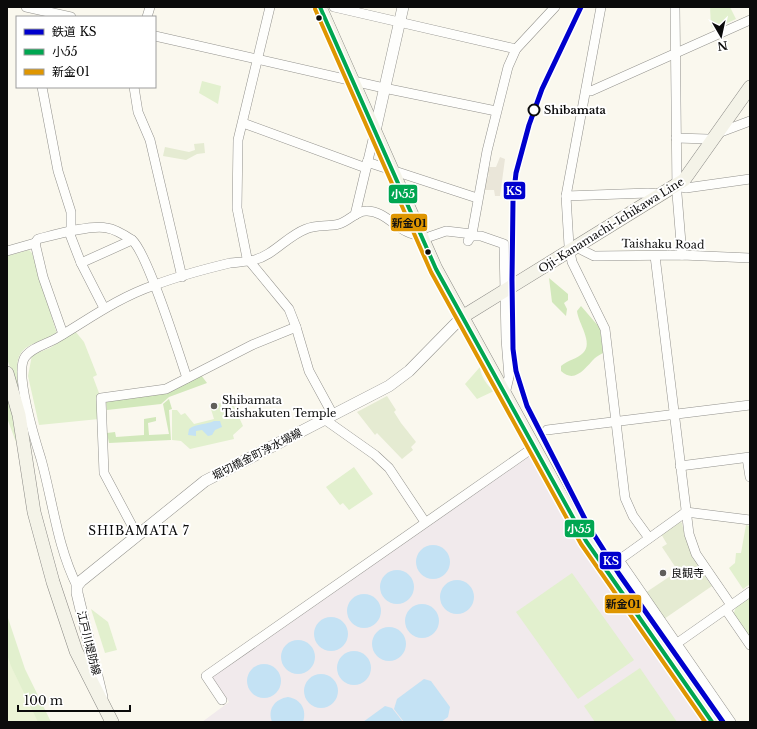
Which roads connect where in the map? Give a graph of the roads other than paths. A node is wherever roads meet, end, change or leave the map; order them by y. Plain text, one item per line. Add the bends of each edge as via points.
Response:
1 (27, 7) edge
2 (270, 7) edge
3 (320, 7) edge
4 (334, 7) edge
5 (403, 7) edge
6 (555, 7) edge
7 (601, 7) edge
8 (675, 7) edge
9 (67, 16) edge
10 (750, 20) edge
11 (399, 22) junction
12 (156, 36) edge
13 (516, 49) junction
14 (675, 54) junction
15 (258, 60) junction
16 (354, 81) junction
17 (750, 87) edge
18 (42, 88) edge
19 (134, 88) edge
20 (384, 88) junction
21 (586, 90) junction
22 (496, 111) junction
23 (750, 121) edge
24 (243, 122) junction
25 (375, 131) junction
26 (676, 138) junction
27 (715, 138) junction
28 (366, 165) junction
29 (392, 170) junction
30 (750, 179) edge
31 (677, 186) junction
32 (663, 194) junction
33 (566, 196) junction
34 (477, 198) junction
35 (355, 215) junction
36 (70, 231) junction
37 (422, 237) junction
38 (470, 237) junction
39 (132, 240) junction
40 (35, 243) junction
41 (574, 249) junction
42 (7, 251) edge
43 (682, 255) junction
44 (655, 256) junction
45 (750, 258) edge
46 (249, 261) junction
47 (81, 263) junction
48 (182, 277) junction
49 (154, 285) junction
50 (506, 290) junction
51 (104, 308) junction
52 (462, 317) junction
53 (296, 327) junction
54 (64, 334) junction
55 (7, 373) edge
56 (187, 378) junction
57 (505, 394) junction
58 (750, 405) edge
59 (673, 414) junction
60 (329, 417) junction
61 (615, 421) junction
62 (548, 430) dead end
63 (534, 447) junction
64 (749, 457) edge
65 (680, 466) junction
66 (750, 477) edge
67 (686, 512) junction
68 (750, 520) edge
69 (425, 522) junction
70 (136, 535) junction
71 (649, 538) junction
72 (77, 586) junction
73 (750, 592) edge
74 (728, 608) junction
75 (676, 644) junction
76 (750, 645) edge
77 (222, 700) dead end
78 (102, 703) junction
79 (112, 722) edge
80 (712, 722) edge
81 (731, 722) edge

1 - 9 street
2 - 15 street
3 - 16 main road
4 - 11 street
5 - 11 street
6 - 13 street
7 - 21 street
8 - 14 street
10 - 14 street
11 - 13 street
11 - 20 street
12 - 15 street
13 - 22 street via 508,67
14 - 21 street via 591,91
14 - 26 street
15 - 16 street
15 - 24 street
16 - 20 street
16 - 25 main road
17 - 27 main road, Oji-Kanamachi-Ichikawa Line
18 - 36 street via 58,171 71,212
19 - 48 street via 138,112 150,140
20 - 22 street
20 - 25 street
21 - 33 street
22 - 34 street
23 - 27 street
24 - 28 street
24 - 46 street via 238,140 238,208
25 - 28 street
25 - 29 main road
26 - 27 street
26 - 31 street
27 - 31 main road, Oji-Kanamachi-Ichikawa Line via 690,174
28 - 29 street
28 - 35 street
29 - 34 street
29 - 37 main road
30 - 31 street via 686,188
31 - 32 main road, Oji-Kanamachi-Ichikawa Line
31 - 43 street
32 - 33 street
32 - 41 main road, Oji-Kanamachi-Ichikawa Line
33 - 41 street
34 - 38 street
35 - 37 street via 361,211 375,212 406,231
35 - 46 street via 338,224 307,228 270,253
36 - 39 street via 107,228
36 - 40 street via 38,239
36 - 47 street
37 - 38 street via 446,231
37 - 52 main road via 436,270
38 - 50 street via 480,236 504,244
39 - 47 street
39 - 49 street
40 - 42 street
40 - 54 street via 43,277
41 - 44 street, Taishaku Road via 594,256
41 - 50 main road, Oji-Kanamachi-Ichikawa Line
41 - 61 street via 572,262 605,329
43 - 44 street, Taishaku Road
43 - 45 street, Taishaku Road
44 - 59 street
46 - 48 street via 230,263
46 - 53 street via 289,309
47 - 51 street
48 - 49 street
49 - 51 street
49 - 56 street
50 - 52 main road, Oji-Kanamachi-Ichikawa Line
50 - 57 street via 509,377
51 - 54 street
52 - 57 main road
52 - 60 street, 堀切橋金町浄水場線 via 400,378
53 - 56 street via 252,345
53 - 60 street via 304,358
54 - 72 street via 31,351 25,357 22,370 31,429 41,459 57,530
55 - 78 main road via 20,415 31,497 53,582 76,652
56 - 70 street via 166,389 101,398 104,473
57 - 63 main road
58 - 59 street
59 - 61 street
59 - 65 street
60 - 69 street via 389,468
60 - 70 street, 堀切橋金町浄水場線 via 210,478
61 - 62 street
61 - 71 street via 626,502
63 - 69 street
63 - 80 main road via 592,550
64 - 65 street
64 - 66 street
65 - 67 street
67 - 68 street
67 - 71 street
67 - 74 street via 689,534 696,554
69 - 77 street via 206,676
70 - 72 street, 堀切橋金町浄水場線
71 - 75 street via 621,558 620,563
72 - 78 street, 江戸川堤防線
73 - 74 street
74 - 75 street
74 - 76 street
75 - 81 street
78 - 79 main road, 江戸川堤防線

